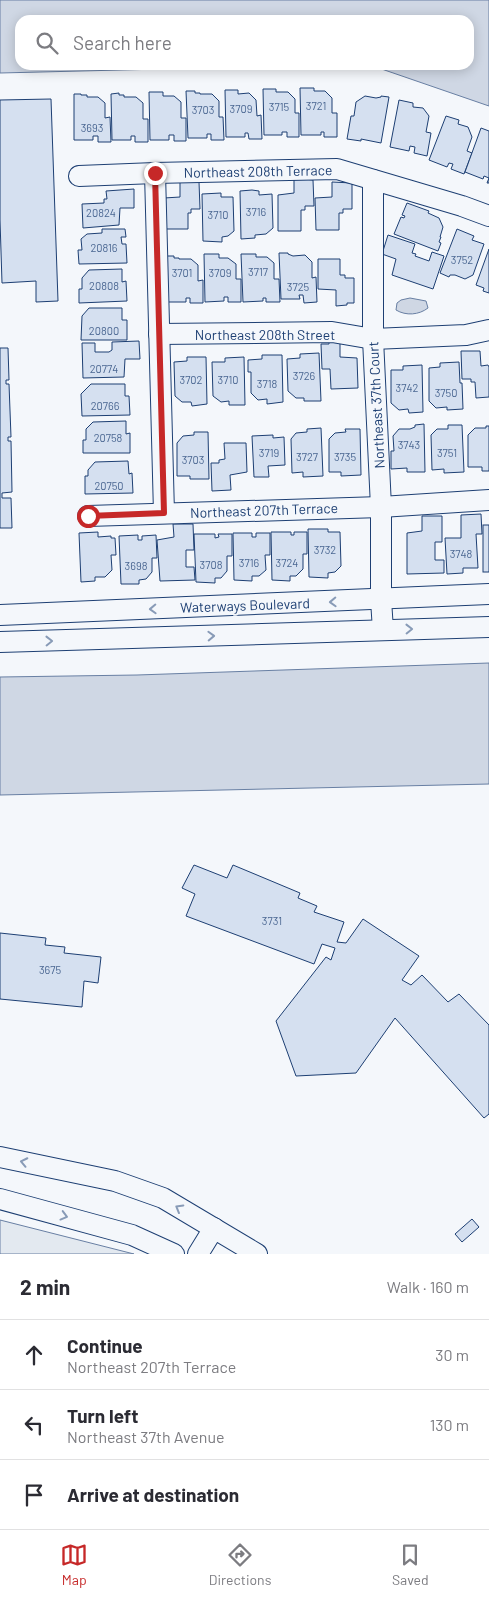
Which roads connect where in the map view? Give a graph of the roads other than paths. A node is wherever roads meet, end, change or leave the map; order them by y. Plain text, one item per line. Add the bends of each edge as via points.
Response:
1 (155, 173) junction
2 (79, 176) dead end
3 (373, 180) junction
4 (489, 216) edge
5 (489, 330) edge
6 (159, 334) junction
7 (373, 339) junction
8 (489, 500) edge
9 (381, 507) junction
10 (164, 513) junction
11 (88, 516) dead end
12 (489, 594) edge
13 (382, 600) junction
14 (0, 615) edge
15 (489, 627) edge
16 (383, 630) junction
17 (0, 642) edge
18 (0, 1157) edge
19 (0, 1199) edge
20 (218, 1230) junction
21 (174, 1254) edge
22 (198, 1254) edge
23 (257, 1254) edge

1 - 2 street, Northeast 208th Terrace
1 - 3 street, Northeast 208th Terrace via 337,169
1 - 6 street
3 - 4 street, Northeast 208th Terrace
3 - 7 street, Northeast 37th Court
5 - 7 street, Northeast 208th Street via 466,335
6 - 7 street, Northeast 208th Street via 332,332
6 - 10 street
7 - 9 street, Northeast 37th Court
8 - 9 street, Northeast 207th Terrace
9 - 10 street, Northeast 207th Terrace
9 - 13 street, Northeast 37th Court
10 - 11 street, Northeast 207th Terrace
12 - 13 street, Waterways Boulevard
13 -> 14 street, Waterways Boulevard
13 - 16 street, Northeast 37th Court
16 -> 15 street
17 -> 16 street
20 -> 18 street via 163,1198 115,1181
19 -> 21 street via 132,1235
20 - 22 street
20 - 23 street

